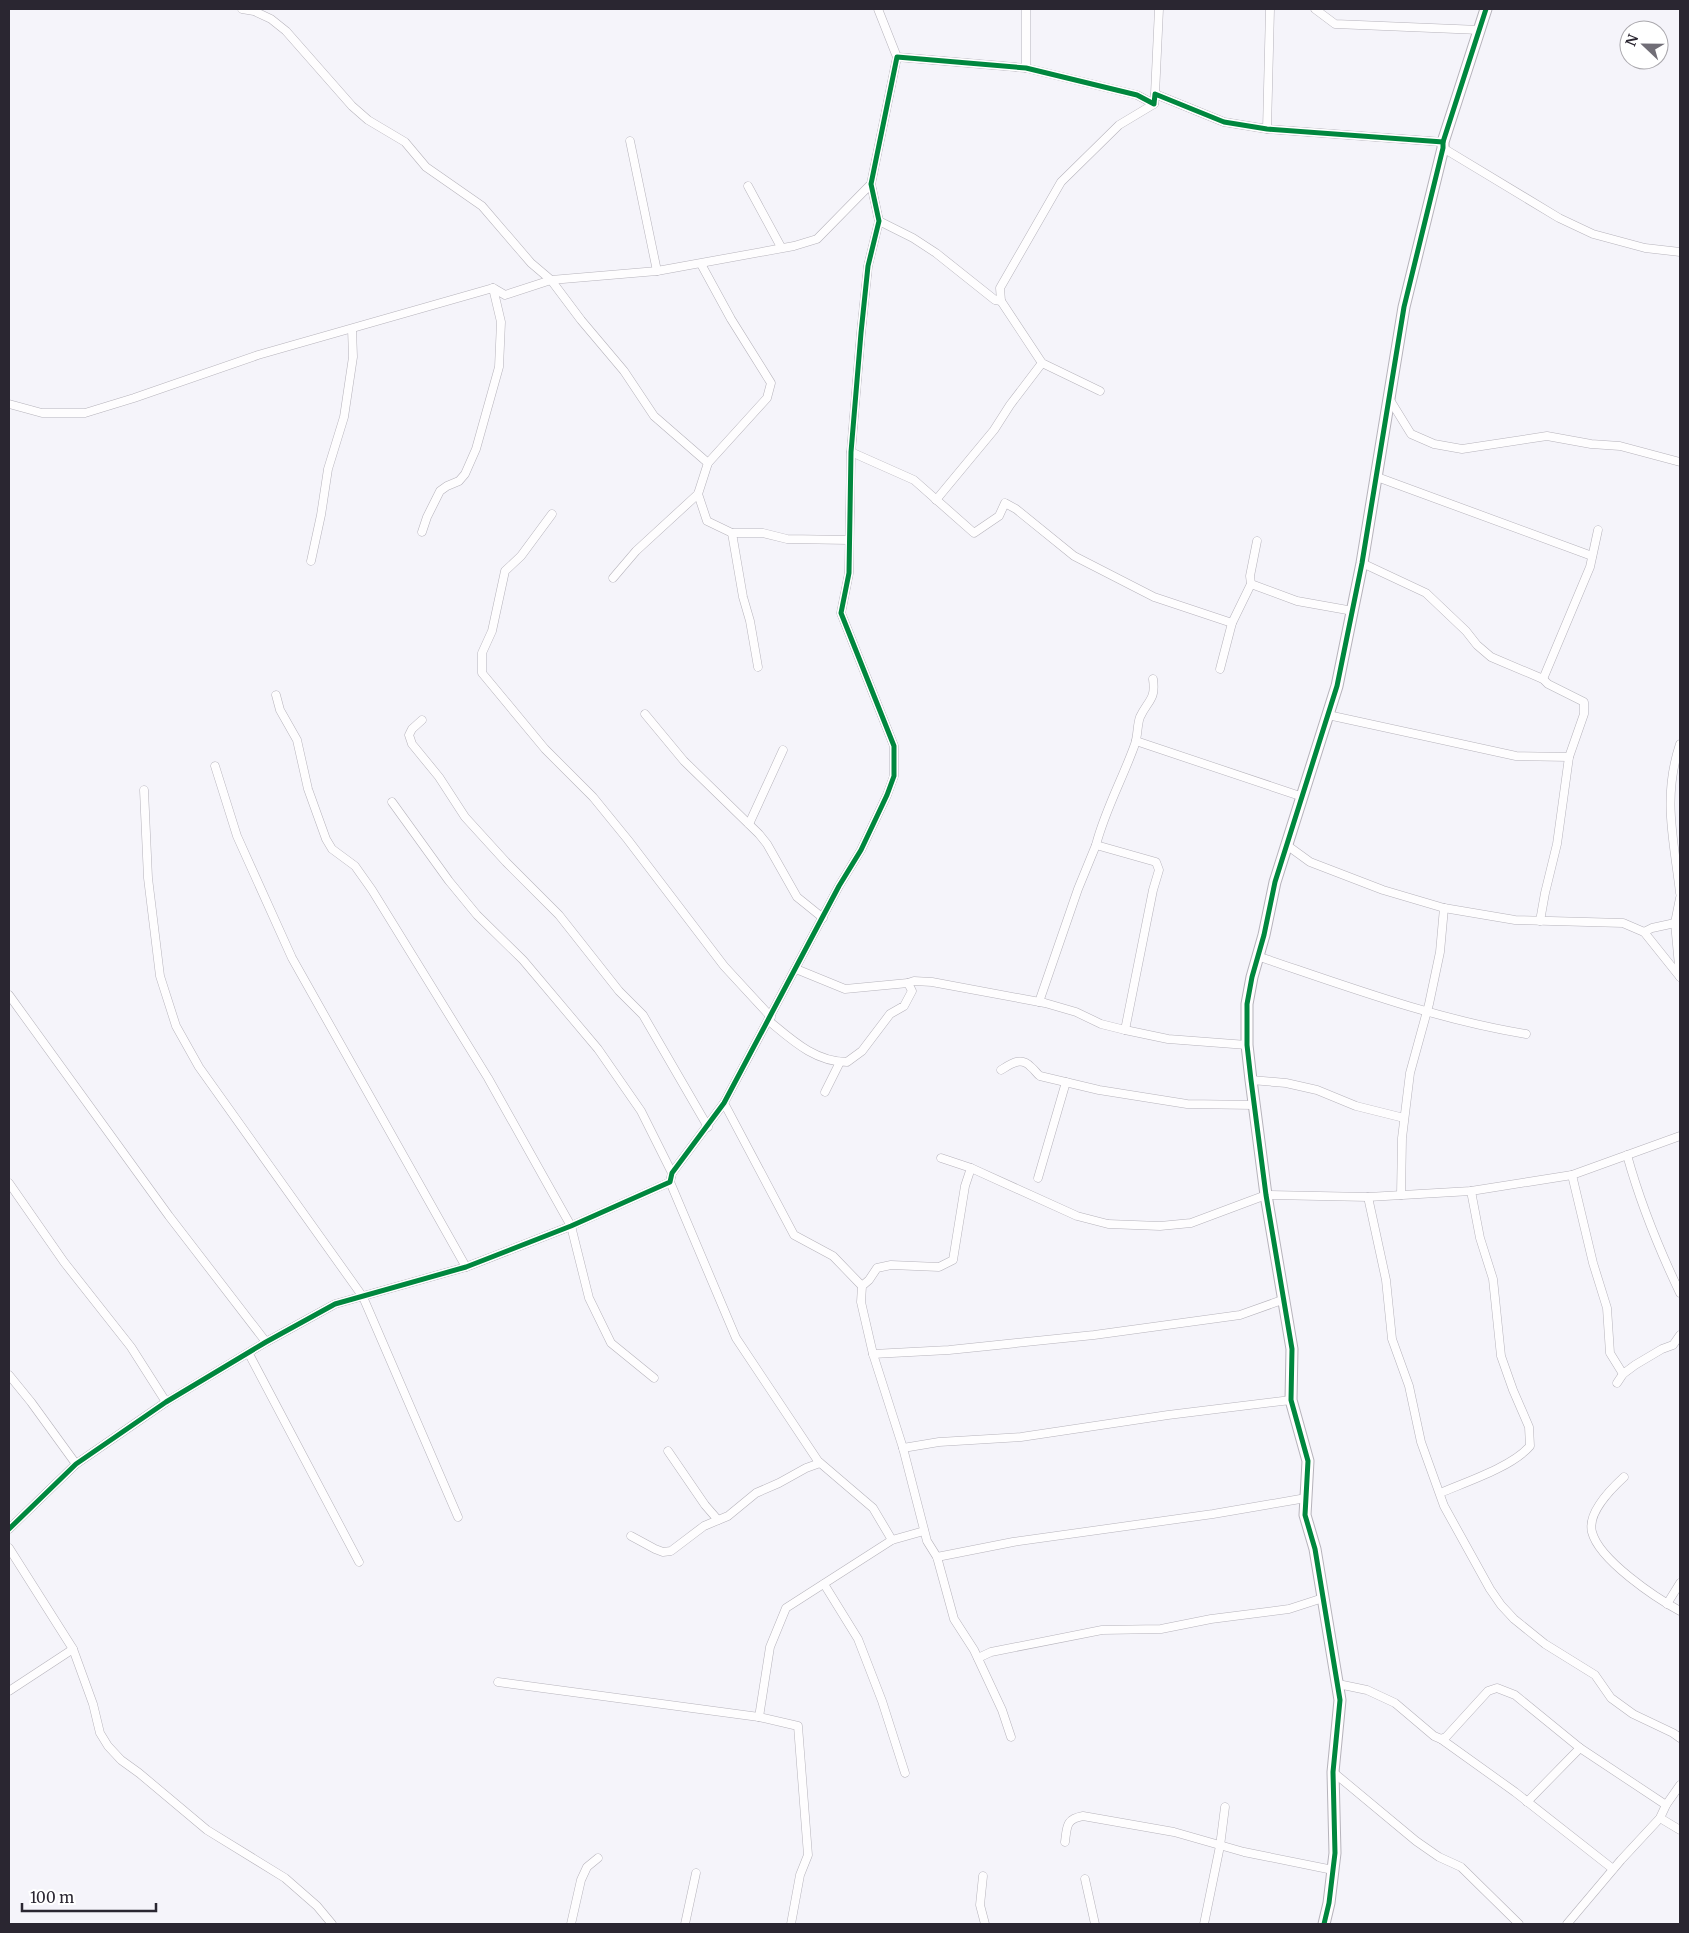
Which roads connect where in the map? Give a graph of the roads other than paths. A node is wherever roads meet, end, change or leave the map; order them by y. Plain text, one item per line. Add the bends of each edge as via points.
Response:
1 (242, 9) edge
2 (878, 9) edge
3 (1026, 9) edge
4 (1159, 9) edge
5 (1270, 9) edge
6 (1315, 9) edge
7 (1486, 9) edge
8 (1480, 30) junction
9 (897, 57) junction
10 (1026, 68) junction
11 (1155, 94) junction
12 (1154, 104) junction
13 (1267, 129) junction
14 (630, 141) dead end
15 (1443, 145) junction
16 (871, 184) junction
17 (748, 186) dead end
18 (879, 221) junction
19 (781, 247) junction
20 (1680, 252) edge
21 (700, 264) junction
22 (657, 270) junction
23 (551, 280) junction
24 (493, 288) junction
25 (1001, 301) junction
26 (352, 329) junction
27 (1042, 363) junction
28 (1100, 391) dead end
29 (1390, 400) junction
30 (9, 404) edge
31 (850, 452) junction
32 (1680, 462) edge
33 (708, 463) junction
34 (1377, 477) junction
35 (698, 494) junction
36 (936, 500) junction
37 (552, 514) dead end
38 (1598, 530) dead end
39 (422, 532) dead end
40 (732, 533) junction
41 (849, 540) junction
42 (1257, 540) dead end
43 (1592, 556) junction
44 (310, 561) dead end
45 (1362, 563) junction
46 (613, 578) dead end
47 (1251, 584) junction
48 (1353, 612) junction
49 (1232, 623) junction
50 (758, 667) dead end
51 (1220, 669) dead end
52 (1153, 679) dead end
53 (1544, 679) junction
54 (276, 695) dead end
55 (646, 714) dead end
56 (1328, 715) junction
57 (422, 720) dead end
58 (1136, 742) junction
59 (1680, 744) edge
60 (783, 750) dead end
61 (1569, 757) junction
62 (215, 766) dead end
63 (144, 790) dead end
64 (1303, 797) junction
65 (392, 802) dead end
66 (749, 824) junction
67 (1096, 845) junction
68 (1288, 846) junction
69 (1678, 851) edge
70 (1680, 893) edge
71 (1680, 898) edge
72 (1444, 908) junction
73 (823, 918) junction
74 (1540, 921) junction
75 (1674, 923) junction
76 (1644, 932) junction
77 (1257, 956) junction
78 (796, 969) junction
79 (1680, 977) edge
80 (908, 983) junction
81 (9, 995) edge
82 (1039, 1002) junction
83 (1427, 1013) junction
84 (770, 1019) junction
85 (1125, 1030) junction
86 (1526, 1034) dead end
87 (1247, 1045) junction
88 (840, 1062) junction
89 (1001, 1070) dead end
90 (1251, 1080) junction
91 (1066, 1082) junction
92 (825, 1092) dead end
93 (724, 1103) junction
94 (1254, 1105) junction
95 (1404, 1118) junction
96 (708, 1127) junction
97 (1680, 1136) edge
98 (1627, 1155) junction
99 (941, 1158) dead end
100 (971, 1168) junction
101 (672, 1173) junction
102 (1572, 1175) junction
103 (1038, 1178) dead end
104 (670, 1182) junction
105 (9, 1183) edge
106 (1471, 1191) junction
107 (1266, 1194) junction
108 (1401, 1195) junction
109 (1368, 1197) junction
110 (571, 1226) junction
111 (466, 1267) junction
112 (862, 1286) junction
113 (1680, 1293) edge
114 (363, 1298) junction
115 (1285, 1299) junction
116 (1680, 1335) edge
117 (266, 1342) junction
118 (249, 1354) junction
119 (872, 1354) junction
120 (9, 1374) edge
121 (1623, 1374) junction
122 (654, 1378) dead end
123 (1617, 1383) dead end
124 (1291, 1400) junction
125 (166, 1402) junction
126 (903, 1448) junction
127 (668, 1451) dead end
128 (820, 1463) junction
129 (76, 1464) junction
130 (1624, 1477) dead end
131 (1440, 1493) junction
132 (1306, 1498) junction
133 (458, 1518) dead end
134 (718, 1520) junction
135 (9, 1529) edge
136 (924, 1531) junction
137 (631, 1536) dead end
138 (892, 1540) junction
139 (9, 1548) edge
140 (937, 1557) junction
141 (359, 1562) dead end
142 (1680, 1583) edge
143 (824, 1584) junction
144 (1323, 1598) junction
145 (1668, 1604) junction
146 (1680, 1611) edge
147 (73, 1649) junction
148 (978, 1658) junction
149 (498, 1682) dead end
150 (1338, 1684) junction
151 (9, 1691) edge
152 (760, 1717) junction
153 (1011, 1737) dead end
154 (1680, 1738) edge
155 (1441, 1739) junction
156 (1580, 1748) junction
157 (1333, 1772) junction
158 (905, 1773) dead end
159 (1680, 1785) edge
160 (1527, 1802) junction
161 (1666, 1805) junction
162 (1225, 1806) dead end
163 (1660, 1818) junction
164 (1680, 1830) edge
165 (1065, 1842) dead end
166 (1220, 1846) junction
167 (598, 1858) dead end
168 (1613, 1869) junction
169 (1333, 1870) junction
170 (696, 1874) dead end
171 (983, 1876) dead end
172 (1085, 1880) dead end
173 (791, 1923) edge
174 (332, 1924) edge
175 (571, 1924) edge
176 (685, 1924) edge
177 (800, 1924) edge
178 (984, 1924) edge
179 (1095, 1924) edge
180 (1204, 1924) edge
181 (1324, 1924) edge
182 (1519, 1924) edge
183 (1567, 1924) edge

1 - 23 street via 271,19 286,31 352,106 368,120 405,142 426,167 482,206 531,263
2 - 9 street
3 - 10 street
4 - 11 street
5 - 13 street
6 - 8 street via 1335,24
7 - 8 street
8 - 15 street
9 - 10 street
9 - 16 street
10 - 12 street via 1137,96
11 - 12 street
11 - 13 street via 1224,122
12 - 25 street via 1120,125 1061,182 1000,288
13 - 15 street
14 - 22 street
15 - 20 street via 1559,218 1593,234 1644,248
15 - 29 street via 1404,307
16 - 18 street
16 - 19 street via 818,239
17 - 19 street
18 - 25 street via 921,243 995,300
18 - 31 street via 868,266
19 - 21 street
21 - 22 street
21 - 33 street via 771,383 767,398
22 - 23 street
23 - 24 street via 505,295
23 - 33 street via 624,371 654,416
24 - 26 street
24 - 39 street via 501,322 499,366 476,449 459,481 440,491
25 - 27 street
26 - 30 street via 258,355 85,413 42,413
26 - 44 street via 353,356 344,417 328,469
27 - 28 street
27 - 36 street via 994,430
29 - 32 street via 1411,434 1434,444 1462,449 1547,436 1620,446
29 - 34 street
31 - 36 street via 914,480
31 - 41 street
33 - 35 street
34 - 43 street
34 - 45 street
35 - 40 street via 707,521
35 - 46 street via 636,550
36 - 49 street via 974,533 999,516 1005,503 1074,556 1154,597
37 - 84 street via 521,556 505,571 492,631 482,653 482,673 545,749 599,804 724,966
38 - 43 street
40 - 41 street
40 - 50 street
41 - 73 street via 849,573 841,613 894,746 894,776 861,850
42 - 47 street
43 - 53 street
45 - 48 street
45 - 53 street via 1426,593 1491,657
47 - 48 street via 1297,601
47 - 49 street
48 - 56 street
49 - 51 street
52 - 58 street via 1153,696 1139,719
53 - 61 street via 1584,702 1584,714
54 - 110 street via 280,710 297,740 308,789 326,839 332,849 355,866 372,890 488,1078
55 - 66 street via 684,761
56 - 61 street via 1516,756
56 - 64 street
57 - 96 street via 412,730 412,744 443,782 465,817 559,915 619,991 643,1015
58 - 64 street
58 - 67 street
59 - 69 street via 1670,788 1670,827
60 - 66 street
61 - 74 street via 1558,844
62 - 111 street via 237,836 292,958
63 - 114 street via 148,878 160,976 176,1026 199,1066
64 - 68 street
65 - 101 street via 477,915 523,960 598,1049 641,1111
66 - 73 street via 767,844 798,897
67 - 82 street
67 - 85 street via 1156,862 1159,870 1152,890
68 - 72 street via 1310,862 1383,890
68 - 77 street
69 - 70 street
71 - 75 street
72 - 74 street
72 - 83 street via 1440,952
73 - 78 street
74 - 76 street via 1624,923
75 - 76 street
75 - 79 street
76 - 79 street
77 - 83 street
77 - 87 street via 1247,1004
78 - 80 street via 846,989
78 - 84 street
80 - 82 street via 932,982
80 - 88 street via 912,991 904,1006 890,1014 854,1058
81 - 117 street
82 - 85 street
83 - 86 street
83 - 95 street via 1410,1072
84 - 88 street via 802,1049
84 - 93 street
85 - 87 street via 1168,1039
87 - 90 street
88 - 92 street
89 - 91 street via 1021,1060 1040,1076
90 - 94 street
90 - 95 street via 1286,1082 1356,1106
91 - 94 street via 1187,1104
91 - 103 street
93 - 96 street
93 - 112 street via 794,1235 832,1256
94 - 107 street
95 - 108 street
96 - 101 street
97 - 98 street
98 - 102 street
98 - 113 street via 1650,1223
99 - 100 street
100 - 107 street via 1077,1216 1108,1224 1160,1226 1191,1223
100 - 112 street via 953,1260 939,1267 891,1265 877,1268
101 - 104 street
102 - 106 street
102 - 121 street via 1607,1308 1610,1353
104 - 110 street
104 - 128 street via 736,1338
105 - 125 street via 64,1262 131,1347
106 - 108 street
106 - 131 street via 1480,1238 1493,1279 1501,1356 1529,1427 1530,1446 1524,1454
107 - 109 street
107 - 115 street
108 - 109 street
109 - 131 street via 1386,1280 1392,1338 1409,1386 1421,1442
110 - 111 street
110 - 122 street via 589,1298 611,1343
111 - 114 street
112 - 119 street via 861,1302
114 - 117 street via 335,1304
114 - 133 street
115 - 119 street via 1240,1315 1094,1335 949,1350
115 - 124 street via 1292,1349
116 - 121 street via 1673,1345
117 - 118 street
118 - 125 street
118 - 141 street
119 - 126 street
120 - 129 street
121 - 123 street
124 - 126 street via 1021,1437 939,1442
124 - 132 street via 1308,1461
125 - 129 street
126 - 136 street
127 - 134 street
128 - 134 street via 756,1493 728,1516
128 - 138 street via 873,1508
129 - 135 street
130 - 145 street via 1599,1505 1592,1532 1613,1561 1633,1580
131 - 154 street via 1490,1589 1514,1619 1545,1644 1595,1675 1611,1698 1633,1714
132 - 140 street via 1013,1542
132 - 144 street via 1305,1515 1315,1549
134 - 137 street via 704,1526 671,1552 655,1549
136 - 138 street
136 - 140 street
138 - 143 street
139 - 147 street
140 - 148 street via 954,1619
142 - 145 street
143 - 152 street via 786,1608 770,1647
143 - 158 street via 858,1639
144 - 148 street via 1289,1609 1173,1627 1102,1630 990,1652
144 - 150 street
145 - 146 street
147 - 151 street
147 - 174 street via 100,1733 121,1760 207,1830 285,1878
148 - 153 street
149 - 152 street
150 - 155 street via 1367,1690 1395,1703
150 - 157 street via 1340,1700
152 - 173 street via 798,1726 808,1854 800,1875
155 - 156 street via 1488,1691 1497,1688 1515,1695
155 - 160 street
156 - 160 street
156 - 161 street
157 - 169 street
157 - 182 street via 1416,1841 1461,1867
159 - 161 street
160 - 168 street
161 - 163 street
162 - 166 street
163 - 164 street
163 - 168 street
165 - 166 street via 1068,1822 1083,1816 1174,1832
166 - 169 street
166 - 180 street
167 - 175 street via 587,1867 581,1880
168 - 183 street
169 - 181 street
170 - 176 street
171 - 178 street via 980,1905
172 - 179 street
173 - 177 street

